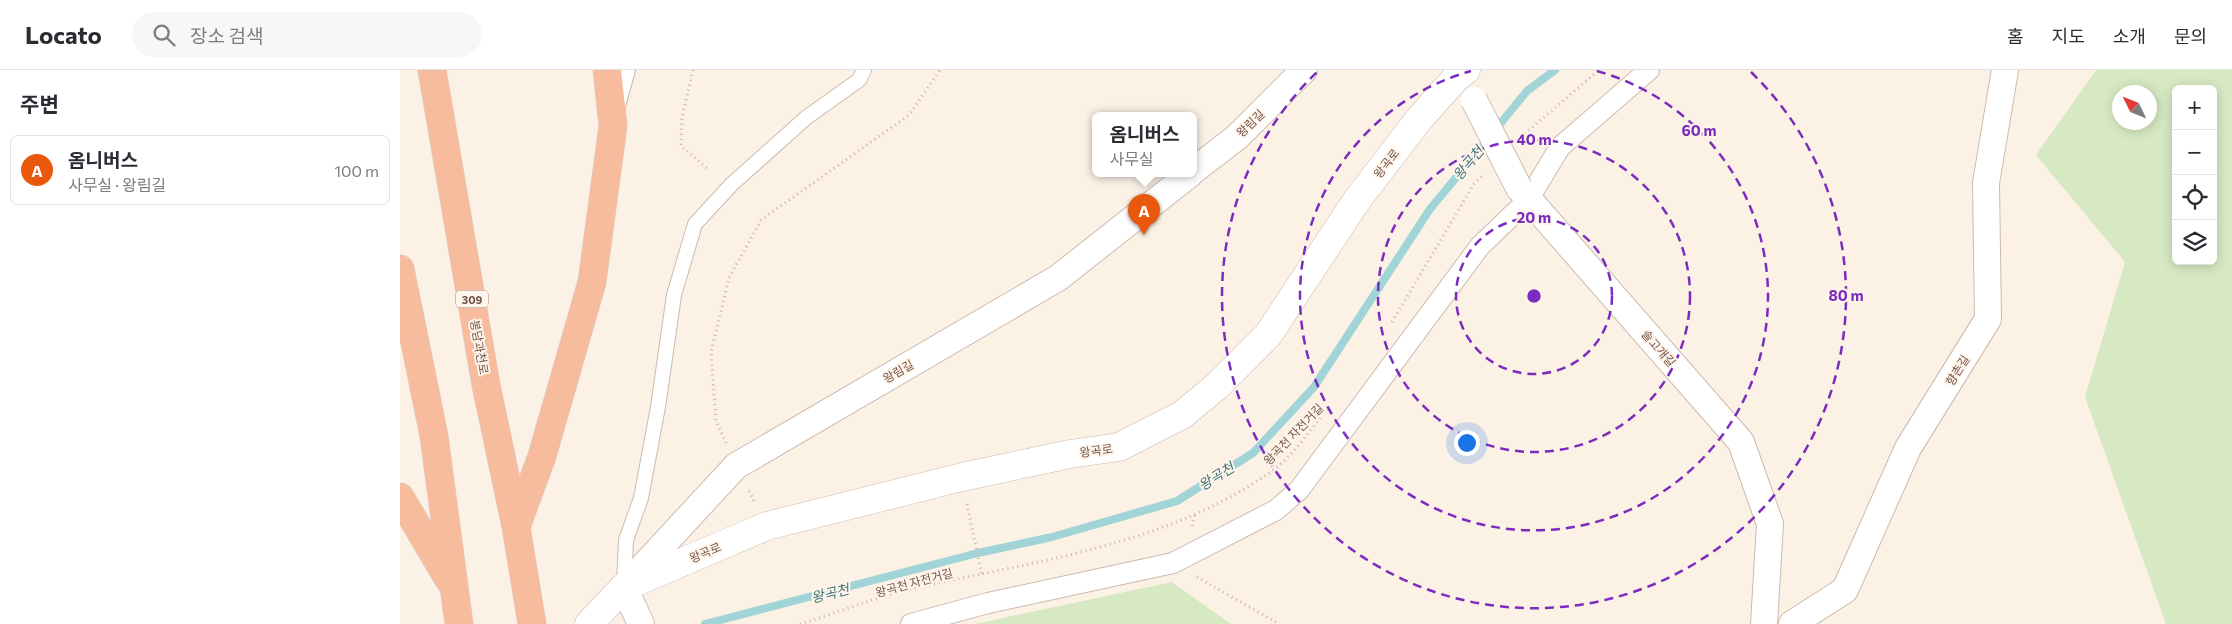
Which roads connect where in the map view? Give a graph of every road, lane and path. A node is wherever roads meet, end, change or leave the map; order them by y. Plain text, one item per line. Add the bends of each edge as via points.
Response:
1 (432, 70) edge
2 (607, 70) edge
3 (628, 70) edge
4 (693, 70) edge
5 (864, 70) edge
6 (940, 70) edge
7 (1304, 70) edge
8 (1599, 70) edge
9 (1649, 70) edge
10 (2005, 70) edge
11 (1456, 73) edge
12 (613, 126) junction
13 (1521, 138) dead end
14 (1197, 168) edge
15 (709, 170) dead end
16 (1487, 171) dead end
17 (1186, 177) edge
18 (1524, 194) junction
19 (400, 269) edge
20 (1389, 328) dead end
21 (1328, 410) dead end
22 (736, 466) junction
23 (962, 478) junction
24 (400, 497) edge
25 (767, 526) junction
26 (516, 527) junction
27 (1173, 563) junction
28 (982, 574) junction
29 (624, 587) junction
30 (455, 589) junction
31 (988, 604) junction
32 (459, 624) edge
33 (532, 624) edge
34 (589, 624) edge
35 (641, 624) edge
36 (800, 624) edge
37 (911, 624) edge
38 (1279, 624) edge
39 (1764, 624) edge
40 (1792, 624) edge

1 - 26 highway, 봉담과천로 / 309 via 486,384
2 - 12 highway
3 - 12 lane
4 - 15 path via 682,117 681,146
5 - 29 lane via 859,80 807,117 732,184 695,224 674,295 641,498 626,540
6 - 22 path via 909,115 761,220 729,278 711,352 716,422
7 - 14 street, 왕림길 via 1237,137
8 - 13 path
9 - 18 street via 1560,147
10 - 40 street, 향촌길 via 1986,183 1988,319 1908,448 1846,590
11 - 18 street, 솔고개길, bridge
11 - 23 street, 왕곡로 via 1357,200 1268,335 1182,415 1119,447 1070,454
12 - 26 highway via 592,282 542,456
16 - 20 path via 1474,184
17 - 22 street, 왕림길 via 1058,278
18 - 27 street via 1480,246 1299,490 1276,510
18 - 39 street, 솔고개길 via 1741,442 1770,524
19 - 30 highway via 434,436
21 - 28 path, 왕곡천 자전거길 via 1277,467 1229,498 1165,528 1051,560
22 - 25 path
22 - 29 street, 왕림길
23 - 25 street, 왕곡로
23 - 28 path
24 - 30 highway
25 - 29 street, 왕곡로
26 - 33 highway, 봉담과천로 / 309
27 - 31 street
27 - 38 path
28 - 31 path
28 - 36 path, 왕곡천 자전거길 via 917,588
29 - 34 street, 왕곡로
29 - 35 street
30 - 32 highway
31 - 37 street

